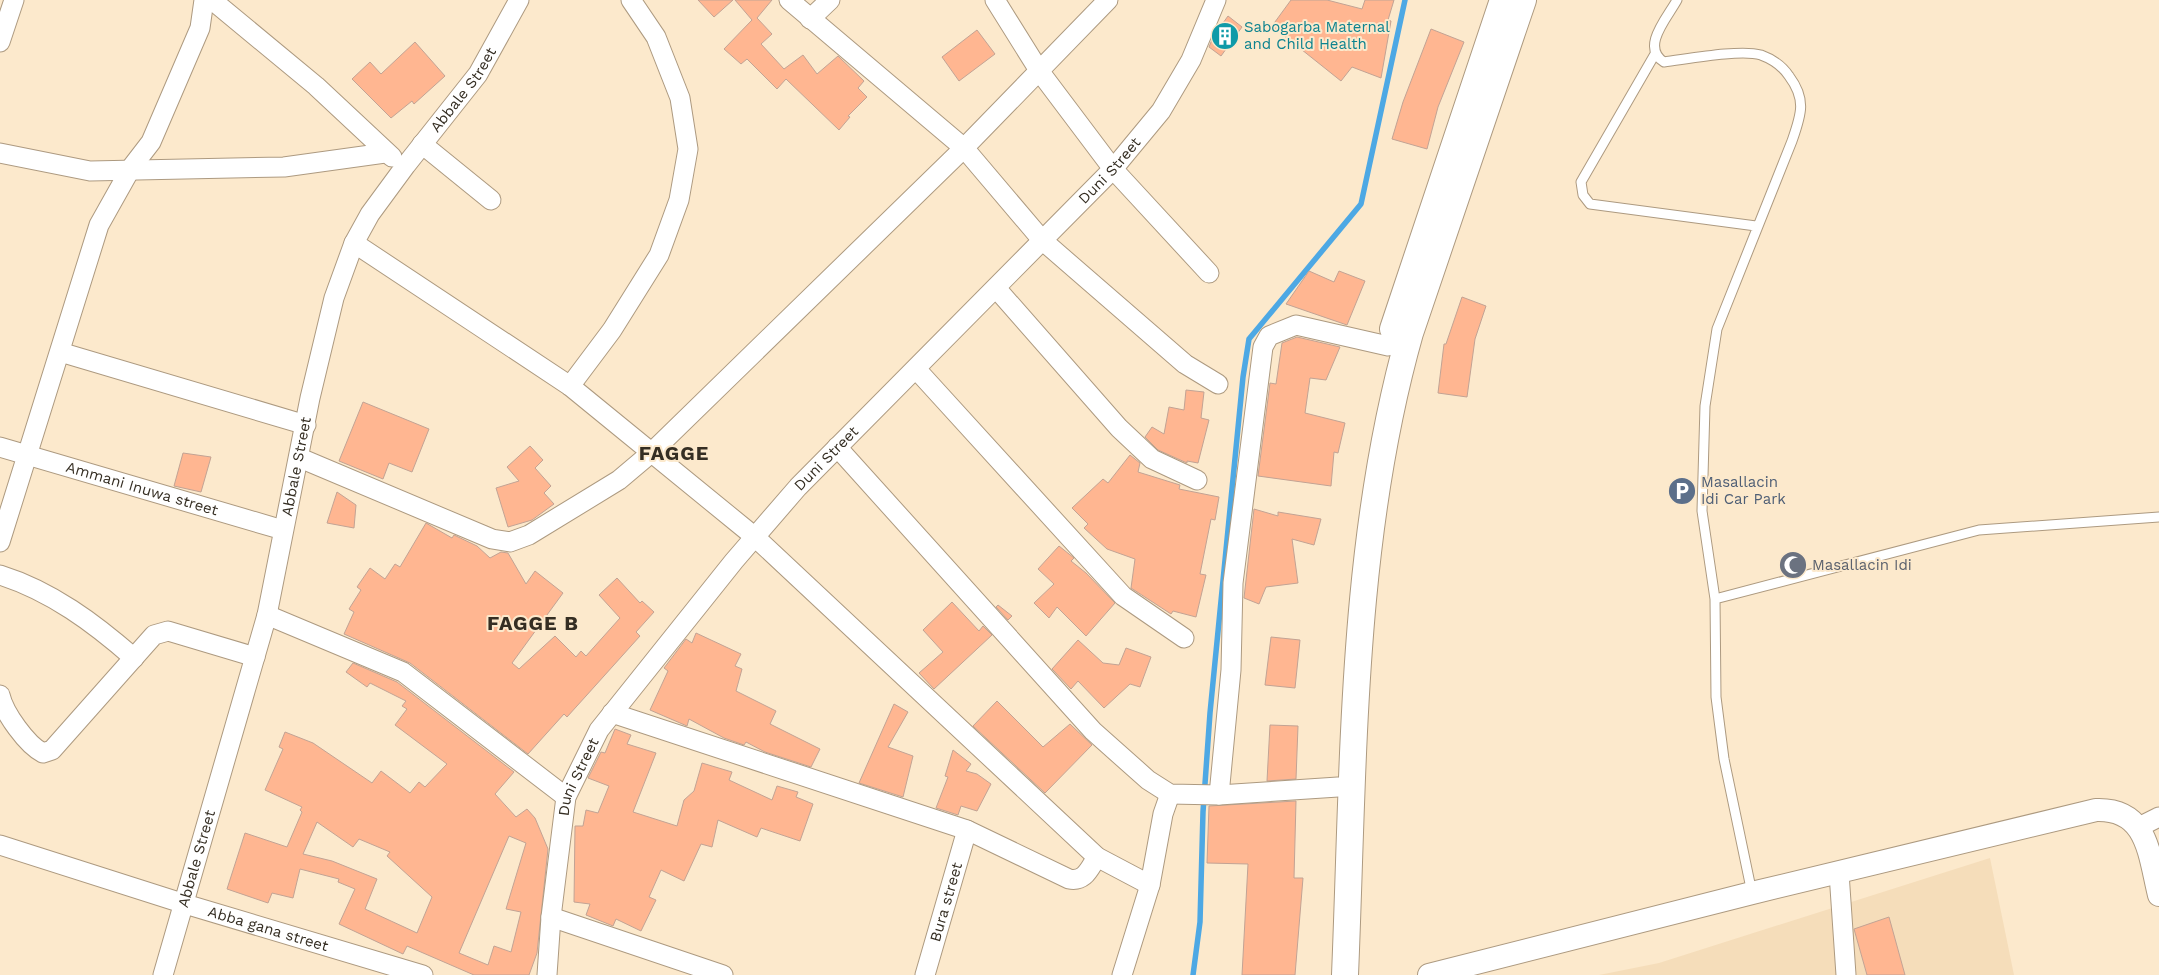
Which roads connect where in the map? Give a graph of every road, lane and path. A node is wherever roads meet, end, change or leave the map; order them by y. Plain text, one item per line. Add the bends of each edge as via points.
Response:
1 (14, 0) edge
2 (204, 0) edge
3 (212, 0) edge
4 (519, 0) edge
5 (631, 0) edge
6 (789, 0) edge
7 (830, 0) edge
8 (994, 0) edge
9 (1108, 0) edge
10 (1216, 0) edge
11 (1503, 0) edge
12 (1523, 0) edge
13 (1677, 0) edge
14 (810, 19) junction
15 (0, 42) edge
16 (1655, 54) junction
17 (1040, 72) junction
18 (422, 144) junction
19 (964, 148) junction
20 (0, 153) edge
21 (385, 153) junction
22 (406, 165) junction
23 (132, 168) junction
24 (1113, 169) junction
25 (491, 200) dead end
26 (1756, 226) junction
27 (1042, 240) junction
28 (354, 243) junction
29 (1209, 273) dead end
30 (996, 288) junction
31 (1388, 346) junction
32 (60, 352) junction
33 (917, 370) junction
34 (1218, 384) dead end
35 (570, 386) junction
36 (306, 425) junction
37 (0, 447) edge
38 (836, 447) junction
39 (651, 453) junction
40 (26, 456) junction
41 (300, 458) junction
42 (1197, 480) dead end
43 (2159, 517) edge
44 (283, 530) junction
45 (755, 537) junction
46 (0, 542) edge
47 (0, 574) edge
48 (1715, 599) junction
49 (267, 615) junction
50 (1184, 638) dead end
51 (255, 657) junction
52 (134, 658) junction
53 (0, 695) edge
54 (612, 713) junction
55 (1338, 787) junction
56 (1170, 794) junction
57 (1219, 795) junction
58 (566, 797) junction
59 (2159, 817) edge
60 (2139, 827) junction
61 (967, 830) junction
62 (0, 845) edge
63 (1097, 857) junction
64 (1839, 873) junction
65 (1150, 885) junction
66 (1752, 893) junction
67 (2159, 895) edge
68 (185, 904) junction
69 (551, 917) junction
70 (163, 975) edge
71 (423, 975) edge
72 (547, 975) edge
73 (723, 975) edge
74 (925, 975) edge
75 (1122, 975) edge
76 (1330, 975) edge
77 (1345, 975) edge
78 (1428, 975) edge
79 (1846, 975) edge

1 - 15 street
2 - 23 street via 200,28 151,142
3 - 21 street via 316,86
4 - 18 street, Abbale Street via 478,74
5 - 35 street via 656,37 680,98 688,149 679,200 660,256 617,323
6 - 14 street
7 - 14 street
8 - 17 street
9 - 17 street
10 - 24 street, Duni Street via 1191,60 1160,111
11 - 31 main road
12 - 77 main road via 1410,333 1384,438 1363,587
13 - 16 lane via 1656,36
14 - 19 street
16 - 26 lane via 1664,62 1760,55 1784,69 1793,80 1801,97 1799,120
16 - 26 lane via 1581,182 1583,195 1590,204
17 - 19 street
17 - 24 street
18 - 22 street, Abbale Street
18 - 25 street
19 - 27 street
19 - 39 street
20 - 23 street via 90,170
21 - 22 street
21 - 23 street via 284,167
22 - 28 street, Abbale Street via 370,214
23 - 32 street via 99,225
24 - 27 street, Duni Street
24 - 29 street
26 - 48 lane via 1717,329 1705,406 1702,511
27 - 30 street, Duni Street
27 - 34 street via 1185,364
28 - 35 street
28 - 36 street, Abbale Street via 334,298
30 - 33 street, Duni Street
30 - 42 street via 1119,428 1152,459
31 - 55 main road via 1372,412 1354,524
31 - 57 street via 1296,325 1269,336 1263,347 1234,583 1231,670
32 - 36 street
32 - 40 street
33 - 38 street, Duni Street
33 - 50 street via 1123,596
35 - 39 street
36 - 41 street, Abbale Street
37 - 40 street, Ammani Inuwa street
38 - 45 street, Duni Street
38 - 56 street via 1093,731 1148,780
39 - 41 street via 619,480 529,535 510,542 492,540
39 - 45 street
40 - 44 street, Ammani Inuwa street
40 - 46 street
41 - 44 street, Abbale Street
43 - 48 lane via 1979,530
44 - 49 street, Abbale Street
45 - 54 street, Duni Street
45 - 63 street
47 - 52 street via 55,598 104,632
48 - 66 lane via 1716,697 1724,759
49 - 51 street, Abbale Street
49 - 58 street via 402,672
51 - 52 street via 168,631 154,635
51 - 68 street, Abbale Street
52 - 53 street via 52,750 42,753 8,716
54 - 58 street, Duni Street via 599,730
54 - 61 street
55 - 57 street
55 - 76 main road
56 - 57 street
56 - 65 street via 1163,814
58 - 69 street, Duni Street
59 - 60 street
60 - 64 street via 2127,816 2111,810 2096,810
60 - 67 street
61 - 63 street via 1069,879 1083,878
61 - 74 street, Bura street
62 - 68 street, Abba gana street
63 - 65 street
64 - 66 street
64 - 79 street
65 - 75 street
66 - 78 street
68 - 70 street, Abbale Street
68 - 71 street, Abba gana street
69 - 72 street, Duni Street
69 - 73 street

